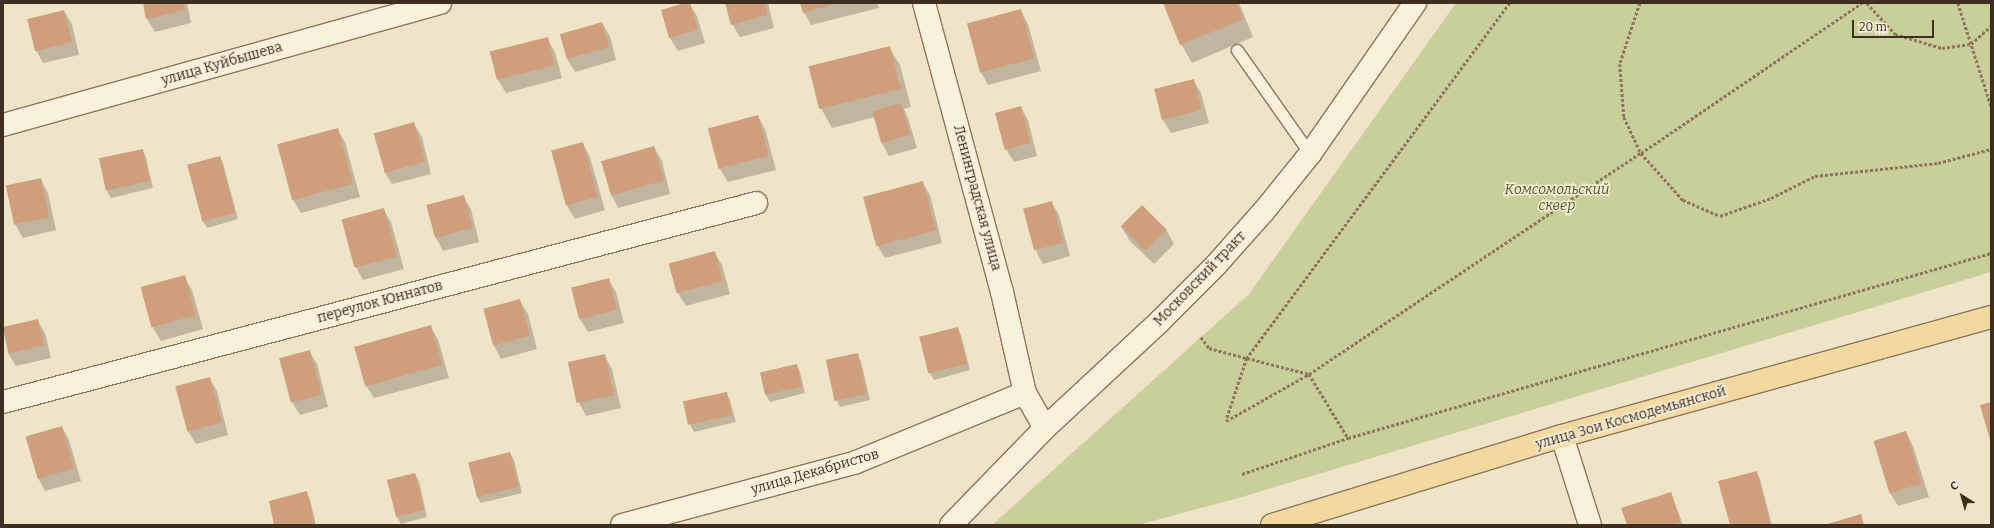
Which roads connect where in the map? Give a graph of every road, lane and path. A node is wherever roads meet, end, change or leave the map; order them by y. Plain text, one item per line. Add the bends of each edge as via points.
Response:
1 (440, 3) edge
2 (924, 3) edge
3 (1415, 3) edge
4 (1510, 3) edge
5 (1640, 3) edge
6 (1862, 3) edge
7 (1867, 3) edge
8 (1958, 3) edge
9 (1991, 26) edge
10 (1971, 44) junction
11 (1237, 50) dead end
12 (1991, 106) edge
13 (3, 125) edge
14 (1991, 149) edge
15 (1641, 153) junction
16 (1310, 154) junction
17 (756, 203) dead end
18 (1991, 253) edge
19 (1991, 317) edge
20 (1201, 337) dead end
21 (1247, 358) junction
22 (1309, 374) junction
23 (1025, 393) junction
24 (3, 402) edge
25 (1045, 428) junction
26 (1562, 436) junction
27 (1348, 438) junction
28 (1242, 474) dead end
29 (622, 525) edge
30 (951, 525) edge
31 (1272, 525) edge
32 (1590, 525) edge

1 - 13 street, улица Куйбышева
2 - 23 street, Ленинградская улица via 1002,292
3 - 16 street, Московский тракт
4 - 21 path
5 - 15 path via 1620,64 1624,117
6 - 15 path
7 - 10 path via 1895,34 1942,48
8 - 10 path
9 - 10 path
10 - 12 path
11 - 16 lane
14 - 15 path via 1938,163 1815,176 1771,198 1720,216 1683,200
15 - 22 path
16 - 25 street, Московский тракт via 1216,265 1154,327
17 - 24 street, переулок Юннатов
18 - 27 path
19 - 26 main road, улица Зои Космодемьянской
20 - 21 path via 1209,348
21 - 22 path
21 - 22 path via 1226,421
22 - 27 path
23 - 25 street, Ленинградская улица
23 - 29 street, улица Декабристов via 854,463
25 - 30 street, Московский тракт
26 - 31 main road, улица Зои Космодемьянской
26 - 32 street
27 - 28 path

